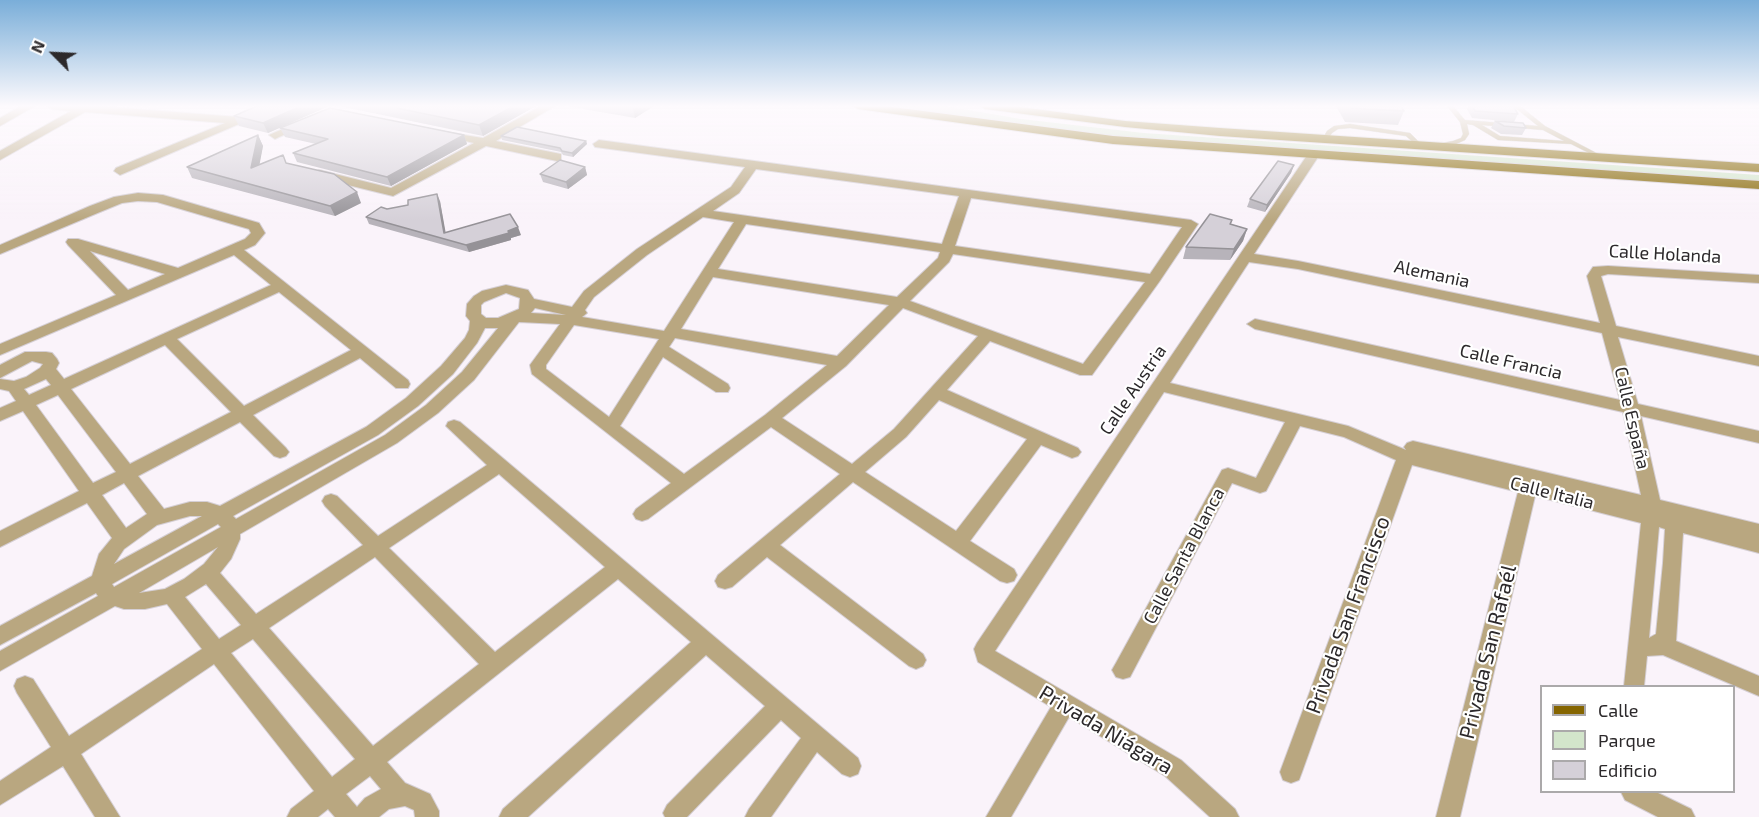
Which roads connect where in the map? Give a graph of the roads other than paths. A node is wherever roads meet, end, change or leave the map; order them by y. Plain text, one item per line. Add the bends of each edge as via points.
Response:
1 (21, 144) edge
2 (185, 144) edge
3 (480, 144) edge
4 (494, 144) edge
5 (599, 144) dead end
6 (1183, 144) edge
7 (1419, 144) edge
8 (1447, 144) edge
9 (1576, 144) edge
10 (1435, 146) junction
11 (1314, 154) junction
12 (0, 156) edge
13 (557, 157) dead end
14 (1601, 157) junction
15 (752, 166) junction
16 (1759, 168) edge
17 (120, 171) dead end
18 (306, 171) edge
19 (1759, 185) edge
20 (966, 195) junction
21 (701, 213) junction
22 (742, 220) junction
23 (57, 225) junction
24 (73, 242) junction
25 (0, 249) edge
26 (235, 249) junction
27 (948, 250) junction
28 (1246, 257) junction
29 (709, 272) junction
30 (178, 273) junction
31 (1154, 279) junction
32 (1759, 279) edge
33 (280, 286) junction
34 (126, 296) junction
35 (529, 302) junction
36 (900, 302) junction
37 (572, 316) junction
38 (516, 318) junction
39 (477, 320) junction
40 (1255, 324) dead end
41 (1610, 331) junction
42 (988, 334) junction
43 (668, 336) junction
44 (167, 338) junction
45 (24, 339) junction
46 (2, 345) edge
47 (362, 351) junction
48 (37, 356) junction
49 (1759, 361) edge
50 (840, 362) junction
51 (48, 370) junction
52 (3, 376) edge
53 (402, 384) dead end
54 (1160, 386) junction
55 (61, 387) junction
56 (722, 388) dead end
57 (938, 393) junction
58 (27, 403) junction
59 (1631, 409) junction
60 (242, 414) junction
61 (0, 415) edge
62 (771, 419) junction
63 (1295, 419) junction
64 (454, 426) dead end
65 (611, 427) junction
66 (1348, 432) junction
67 (1038, 437) junction
68 (1759, 437) edge
69 (280, 452) dead end
70 (1072, 452) dead end
71 (1406, 457) junction
72 (500, 465) junction
73 (853, 473) junction
74 (127, 474) junction
75 (685, 484) junction
76 (1528, 488) junction
77 (90, 492) junction
78 (331, 501) dead end
79 (1652, 512) junction
80 (642, 514) dead end
81 (160, 517) junction
82 (225, 522) junction
83 (1674, 524) junction
84 (1759, 531) edge
85 (123, 538) junction
86 (0, 540) edge
87 (958, 542) junction
88 (1759, 544) edge
89 (767, 546) junction
90 (376, 547) junction
91 (619, 567) junction
92 (208, 573) junction
93 (1007, 575) dead end
94 (101, 581) junction
95 (725, 581) dead end
96 (171, 594) junction
97 (113, 597) junction
98 (254, 627) junction
99 (0, 636) edge
100 (706, 642) junction
101 (1639, 642) junction
102 (1665, 646) junction
103 (984, 649) joint
104 (215, 652) junction
105 (916, 660) dead end
106 (0, 662) edge
107 (494, 665) junction
108 (1123, 670) dead end
109 (1634, 685) edge
110 (25, 686) dead end
111 (1759, 686) edge
112 (1064, 705) junction
113 (780, 706) junction
114 (815, 736) junction
115 (66, 750) junction
116 (371, 761) junction
117 (850, 766) dead end
118 (1290, 772) dead end
119 (330, 793) junction
120 (1636, 793) edge
121 (0, 794) edge
122 (400, 794) junction
123 (675, 813) dead end
124 (519, 814) edge
125 (108, 817) edge
126 (299, 817) edge
127 (350, 817) edge
128 (363, 817) edge
129 (427, 817) edge
130 (757, 817) edge
131 (998, 817) edge
132 (1227, 817) edge
133 (1448, 817) edge
134 (1683, 817) edge

1 - 12 street
2 - 17 street
3 - 18 street via 393,192
4 - 13 street
5 - 15 street
6 - 11 main road
7 - 10 main road
8 - 10 lane
9 - 14 lane
10 - 14 main road
11 - 19 main road
11 - 28 street, Calle Austria
14 - 16 main road
15 - 20 street
15 - 21 street via 735,190
20 - 27 street
20 - 31 street via 1191,224
21 - 22 street
21 - 37 street via 610,277 589,294
22 - 27 street
22 - 29 street
23 - 24 street
23 - 25 street
23 - 26 street via 118,200 158,198 254,226 258,233
24 - 30 street
24 - 34 street
26 - 30 street
26 - 33 street
27 - 31 street
27 - 36 street via 944,259
28 - 41 street, Alemania
28 - 54 street, Calle Austria
29 - 36 street
29 - 43 street
30 - 34 street
31 - 42 street via 1086,371
32 - 41 street, Calle Holanda via 1598,270 1594,276
33 - 44 street
33 - 47 street
34 - 45 street
35 - 37 street
35 - 38 street
35 - 39 street via 523,292 515,290 487,294 474,304 472,310
36 - 42 street
36 - 50 street
37 - 38 street
37 - 43 street
37 - 65 street via 538,370
38 - 39 street via 491,324
38 - 82 street via 468,376 391,439
39 - 82 street via 472,340 412,402
40 - 59 street, Calle Francia
41 - 49 street, Alemania
41 - 59 street, Calle España
42 - 57 street
43 - 50 street
43 - 56 street
43 - 65 street
44 - 55 street
44 - 60 street
45 - 46 street
45 - 48 street
47 - 53 street
47 - 60 street
48 - 51 street via 50,360
48 - 52 street via 22,359
50 - 62 street
51 - 52 street via 32,381
51 - 55 street
52 - 58 street
54 - 63 street, Calle Italia
54 - 103 street, Calle Austria
55 - 58 street
55 - 74 street
57 - 67 street
57 - 73 street via 900,433
58 - 61 street
58 - 77 street
59 - 68 street, Calle Francia
59 - 79 street, Calle España
60 - 69 street
60 - 74 street
62 - 73 street
62 - 75 street
63 - 66 street, Calle Italia
63 - 108 street, Calle Santa Blanca via 1260,486 1228,475
64 - 72 street
65 - 75 street
66 - 71 street, Calle Italia
66 - 79 street, Calle Italia
67 - 70 street
67 - 87 street
71 - 76 street, Calle Italia
71 - 118 street, Privada San Francisco
72 - 90 street
72 - 91 street
73 - 87 street
73 - 89 street
74 - 77 street
74 - 81 street
75 - 80 street
76 - 79 street, Calle Italia
76 - 133 street, Privada San Rafaél
77 - 85 street
77 - 86 street
78 - 90 street
79 - 83 street, Calle Italia
79 - 84 street, Calle Italia
79 - 101 street, Calle España
81 - 82 street via 207,509
81 - 85 street
82 - 92 street via 231,538
82 - 94 street
82 - 97 street
83 - 88 street, Calle Italia
83 - 102 street
85 - 94 street via 105,559
87 - 93 street
89 - 95 street
89 - 105 street
90 - 98 street
90 - 107 street
91 - 100 street
91 - 107 street
92 - 96 street
92 - 98 street
94 - 97 street
94 - 99 street
96 - 97 street via 145,601
96 - 104 street
97 - 106 street
98 - 104 street
98 - 116 street
100 - 113 street
100 - 124 street
101 - 102 street
101 - 109 street, Calle España
102 - 111 street
103 - 112 street, Privada Niágara via 985,656
104 - 115 street
104 - 119 street
107 - 116 street
110 - 115 street
112 - 131 street
112 - 132 street, Privada Niágara via 1173,768
113 - 114 street
113 - 123 street
114 - 117 street
114 - 130 street
115 - 121 street
115 - 125 street
116 - 119 street
116 - 122 street
119 - 126 street
119 - 127 street
120 - 134 street
122 - 128 street via 384,799
122 - 129 street via 422,801

